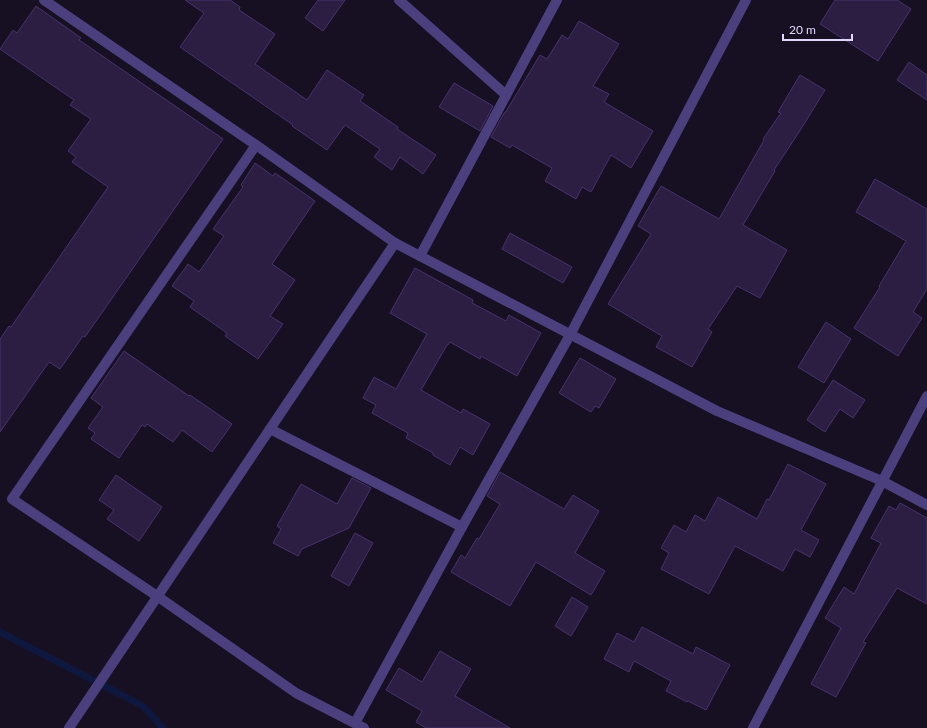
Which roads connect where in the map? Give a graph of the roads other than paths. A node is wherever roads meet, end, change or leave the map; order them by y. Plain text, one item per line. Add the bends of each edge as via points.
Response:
1 (44, 0) edge
2 (399, 0) edge
3 (557, 0) edge
4 (746, 0) edge
5 (506, 95) junction
6 (256, 145) junction
7 (395, 243) junction
8 (420, 256) junction
9 (570, 335) junction
10 (927, 396) edge
11 (270, 429) junction
12 (882, 481) junction
13 (927, 505) edge
14 (462, 527) junction
15 (158, 596) junction
16 (359, 726) edge
17 (69, 728) edge
18 (753, 728) edge

1 - 6 street
2 - 5 street
3 - 5 street
4 - 9 street
5 - 8 street
6 - 7 street
6 - 15 street via 12,499
7 - 8 street
7 - 11 street
8 - 9 street
9 - 12 street via 716,411
9 - 14 street
10 - 12 street
11 - 14 street
11 - 15 street
12 - 13 street
12 - 18 street
14 - 16 street
15 - 16 street via 296,693
15 - 17 street

